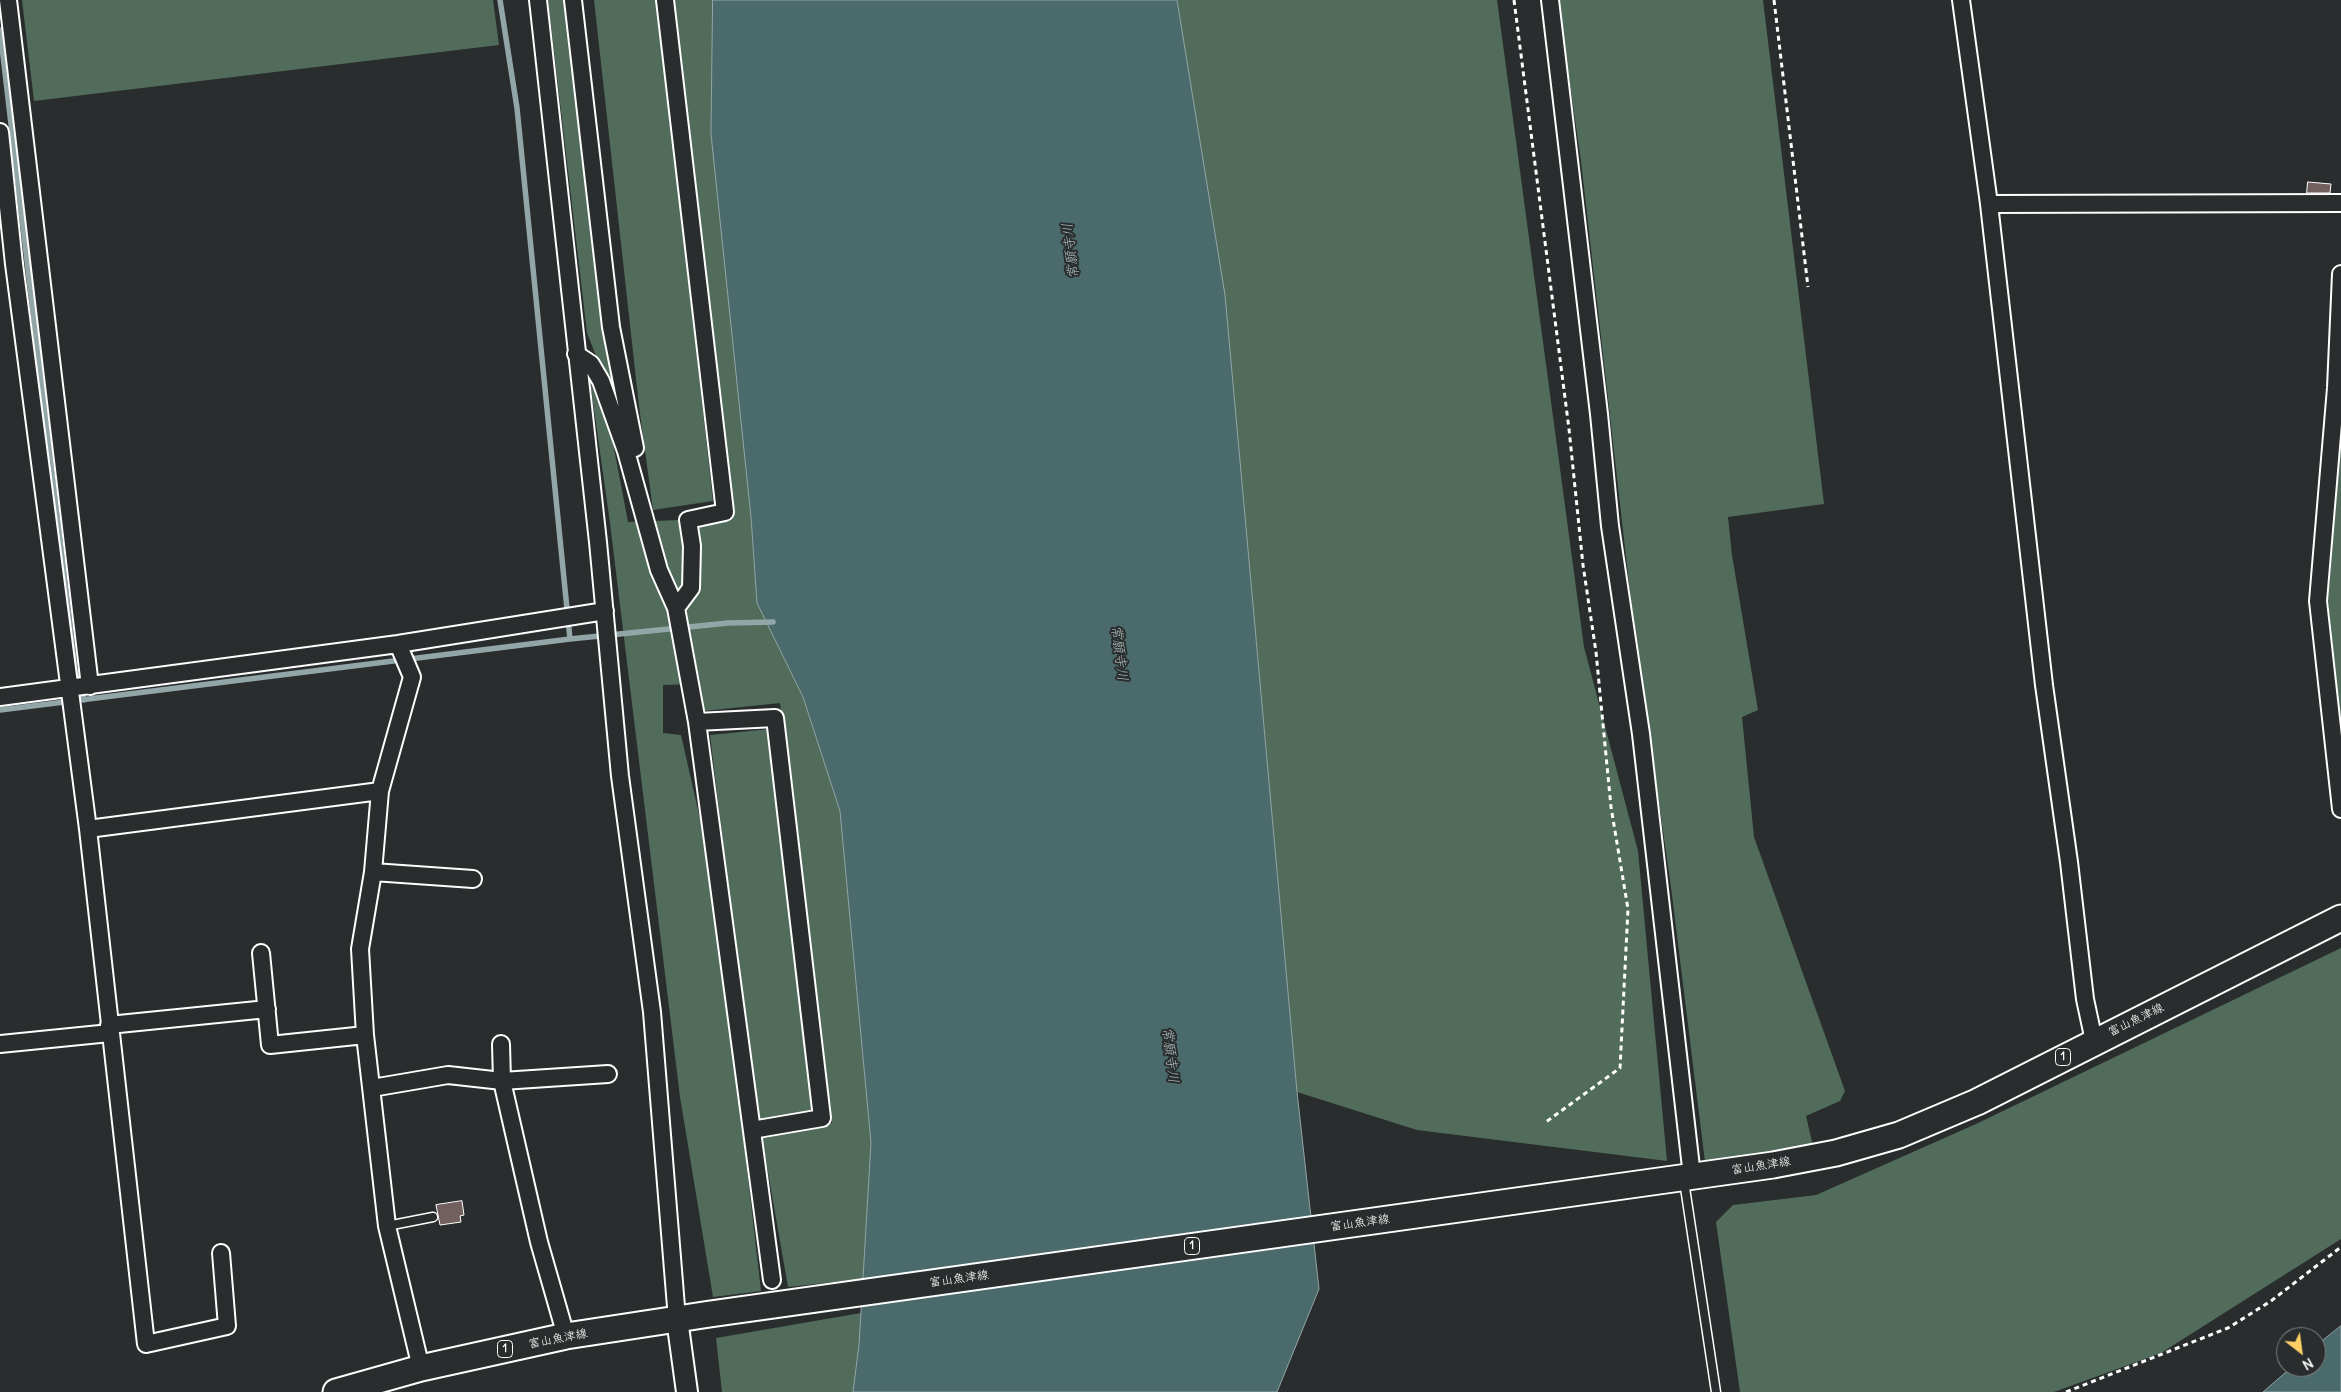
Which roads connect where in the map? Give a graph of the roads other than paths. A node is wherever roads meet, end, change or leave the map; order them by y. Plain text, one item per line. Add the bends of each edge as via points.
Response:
1 (8, 0) edge
2 (538, 0) edge
3 (572, 0) edge
4 (665, 0) edge
5 (1550, 0) edge
6 (1961, 0) edge
7 (0, 132) edge
8 (2341, 202) edge
9 (1989, 204) junction
10 (2341, 274) edge
11 (576, 354) junction
12 (626, 451) junction
13 (676, 608) junction
14 (605, 611) junction
15 (398, 644) junction
16 (90, 686) junction
17 (69, 689) junction
18 (0, 697) edge
19 (697, 722) junction
20 (380, 791) junction
21 (2341, 809) edge
22 (88, 829) junction
23 (373, 872) junction
24 (473, 880) dead end
25 (2341, 918) edge
26 (261, 953) dead end
27 (266, 1009) junction
28 (110, 1029) junction
29 (365, 1035) junction
30 (2094, 1041) junction
31 (0, 1044) edge
32 (501, 1044) dead end
33 (608, 1074) dead end
34 (502, 1081) junction
35 (372, 1088) junction
36 (752, 1130) junction
37 (1683, 1178) junction
38 (433, 1217) dead end
39 (387, 1226) junction
40 (220, 1253) dead end
41 (772, 1280) dead end
42 (677, 1319) junction
43 (566, 1336) junction
44 (421, 1368) junction
45 (336, 1392) edge
46 (687, 1392) edge
47 (1716, 1392) edge

1 - 16 street
2 - 11 street
3 - 12 street via 610,327 635,448
4 - 13 street via 725,512 688,520 692,546 691,588
5 - 37 street via 1610,526 1641,734
6 - 9 street
7 - 17 street
8 - 9 street
9 - 30 street via 2044,685 2085,999
10 - 21 street via 2336,388 2318,601
11 - 12 street via 591,364 601,381
11 - 14 street
12 - 13 street via 659,570
13 - 19 street
14 - 15 street
14 - 42 street via 620,776 652,1012
15 - 16 street
15 - 20 street via 412,677
16 - 17 street
17 - 18 street
17 - 22 street
19 - 36 street
19 - 36 street via 775,718 822,1118
20 - 22 street
20 - 23 street
22 - 28 street
23 - 24 street
23 - 29 street via 360,949
25 - 30 main road, 富山魚津線 / 1
26 - 27 street
27 - 28 street
27 - 29 street via 270,1046
28 - 31 street
28 - 40 street via 146,1344 227,1326
29 - 35 street
30 - 37 main road, 富山魚津線 / 1 via 1977,1102 1899,1135 1836,1153
32 - 34 street
33 - 34 street
34 - 35 street via 448,1075
34 - 43 street via 539,1242
35 - 39 street
36 - 41 street
37 - 42 main road, 富山魚津線 / 1
37 - 47 lane
38 - 39 lane
39 - 44 street
42 - 43 main road, 富山魚津線 / 1
42 - 46 street
43 - 44 main road, 富山魚津線 / 1
44 - 45 main road, 富山魚津線 / 1

